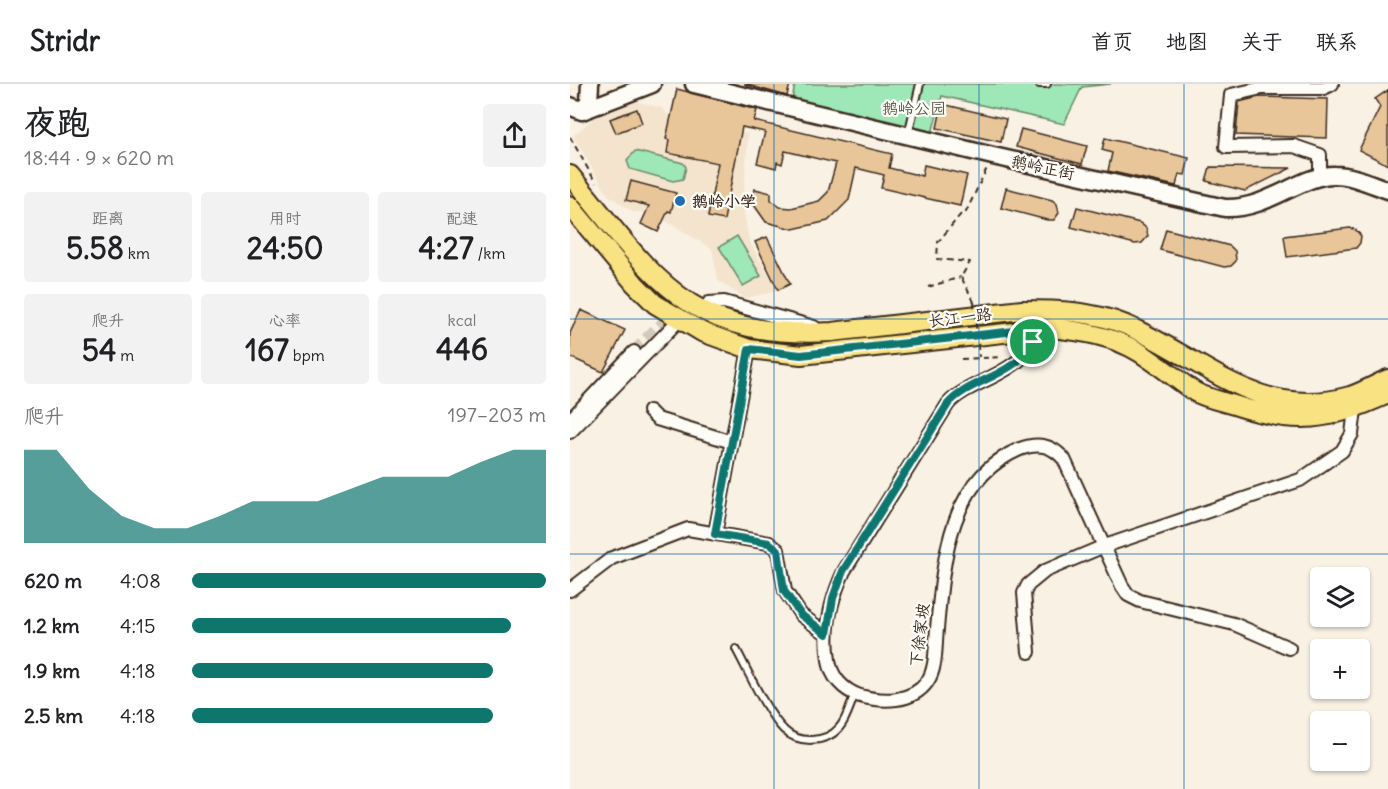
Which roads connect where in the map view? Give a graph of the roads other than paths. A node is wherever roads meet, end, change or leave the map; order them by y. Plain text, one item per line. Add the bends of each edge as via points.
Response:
1 (590, 84) edge
2 (652, 84) edge
3 (694, 84) edge
4 (920, 84) edge
5 (1038, 84) edge
6 (1047, 84) edge
7 (1332, 84) edge
8 (576, 109) edge
9 (908, 136) junction
10 (570, 175) edge
11 (1320, 177) junction
12 (1388, 190) edge
13 (570, 206) edge
14 (709, 303) tunnel mouth
15 (679, 320) junction
16 (1033, 329) junction
17 (832, 332) junction
18 (749, 349) junction
19 (634, 352) tunnel mouth
20 (1388, 379) edge
21 (1388, 394) edge
22 (1355, 409) junction
23 (649, 411) dead end
24 (570, 420) edge
25 (570, 432) edge
26 (732, 442) junction
27 (715, 534) junction
28 (1102, 547) junction
29 (570, 590) edge
30 (827, 634) junction
31 (1289, 648) dead end
32 (736, 649) dead end
33 (1029, 652) dead end
34 (855, 694) junction

1 - 8 street via 589,102
2 - 8 street
3 - 9 street, 鹅岭正街
4 - 9 lane
5 - 6 lane
7 - 11 street via 1324,88 1262,88 1232,95 1227,125 1226,147 1294,146 1320,155
9 - 11 street, 鹅岭正街 via 1226,208 1254,206
10 - 17 main road, 长江一路 via 648,270 683,300 727,321 776,332
11 - 12 street, 鹅岭正街 via 1345,176
13 - 15 main road, 长江一路 via 634,284
14 - 17 street via 724,302
15 - 18 main road, 长江一路
15 - 25 street
16 - 18 main road, 长江一路 via 801,355
16 - 22 main road, 长江一路 via 1077,331 1117,342 1137,351 1197,393 1263,415 1293,419 1324,417
16 - 30 street via 1033,342 1027,351 1002,372 962,391 948,404 843,571 833,598
17 - 20 main road, 长江一路 via 1050,310 1124,324 1219,378 1267,397 1323,402 1352,396
18 - 26 street
19 - 24 street
21 - 22 main road, 长江一路
22 - 28 street via 1352,434 1342,451 1300,480
23 - 26 street via 657,419
26 - 27 street
27 - 29 street via 688,529 653,540 612,558
27 - 30 street via 769,543 778,550 784,591 801,615
28 - 31 street via 1128,595 1233,624
28 - 33 street via 1045,571 1028,585 1024,605
28 - 34 street, 下徐家坡 via 1064,459 1055,449 1028,446 1011,453 975,484 954,523 942,571 929,679 913,695 900,698 870,699
30 - 34 street via 834,678
32 - 34 lane via 778,723 791,736 812,740 832,735 845,719

